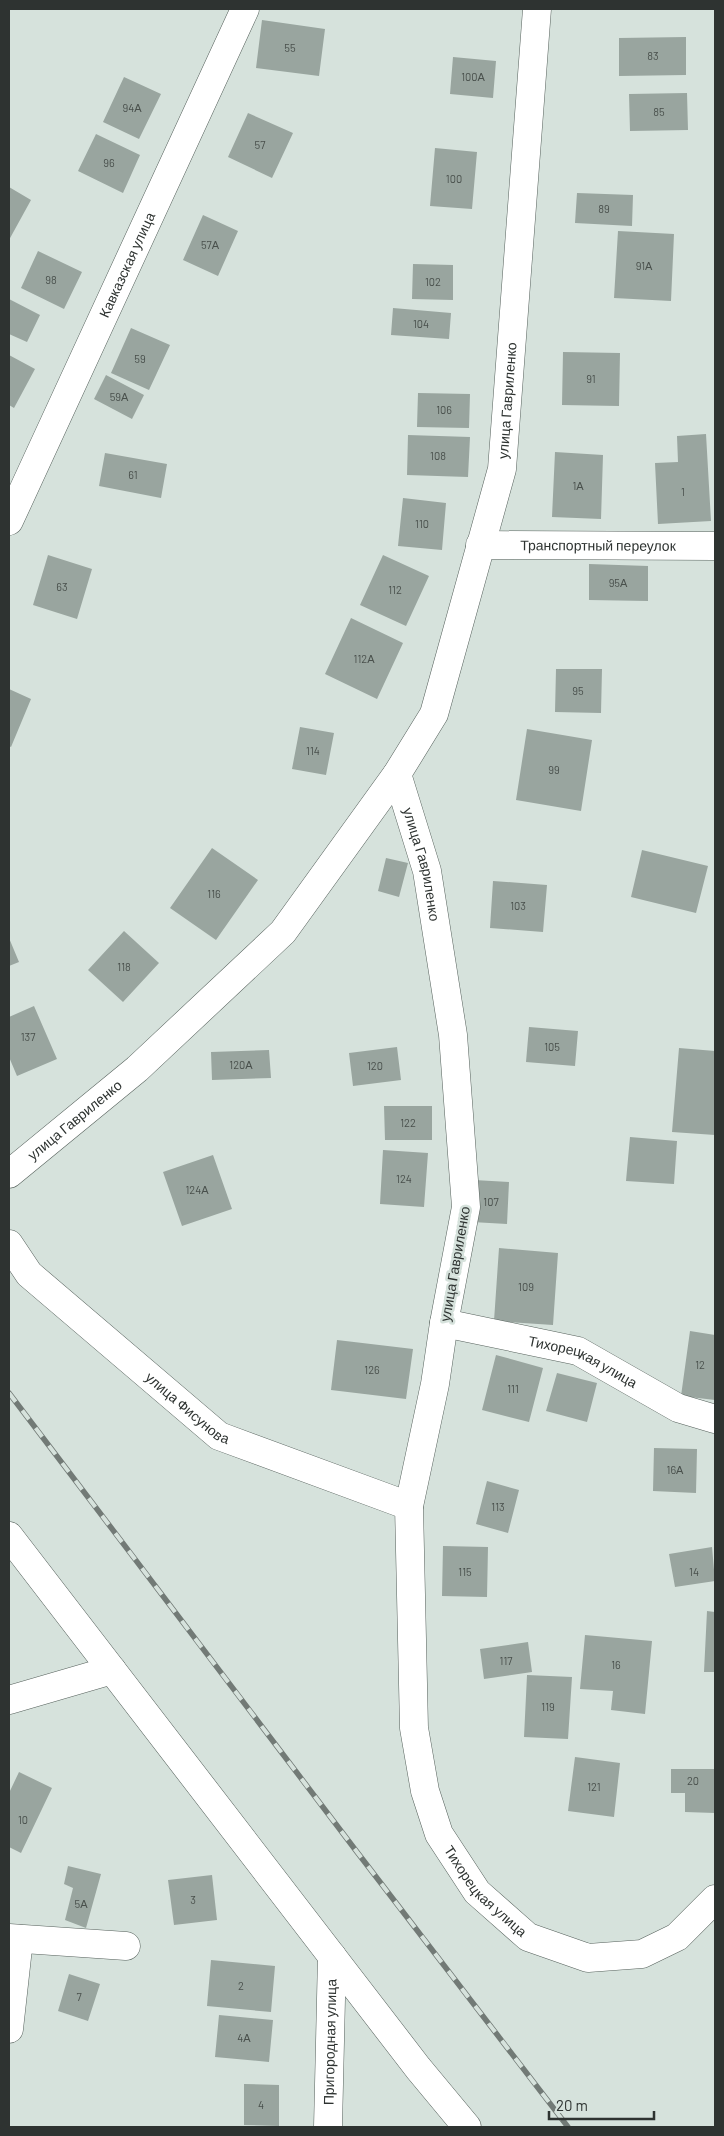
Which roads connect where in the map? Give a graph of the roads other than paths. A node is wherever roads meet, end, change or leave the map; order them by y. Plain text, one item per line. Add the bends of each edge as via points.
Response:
1 (245, 9) edge
2 (537, 9) edge
3 (9, 520) edge
4 (480, 545) junction
5 (715, 546) edge
6 (398, 774) junction
7 (9, 1174) edge
8 (9, 1244) edge
9 (444, 1323) junction
10 (715, 1419) edge
11 (409, 1506) junction
12 (9, 1536) edge
13 (112, 1670) junction
14 (9, 1700) edge
15 (414, 1728) joint
16 (715, 1899) edge
17 (14, 1939) edge
18 (126, 1946) dead end
19 (332, 1956) junction
20 (9, 2029) edge
21 (328, 2127) edge
22 (466, 2127) edge

1 - 3 street, Кавказская улица
2 - 4 street, улица Гавриленко via 502,469
4 - 5 street, Транспортный переулок
4 - 6 street, улица Гавриленко via 434,714
6 - 7 street, улица Гавриленко via 283,932 137,1069
6 - 9 street, улица Гавриленко via 427,871 453,1035 466,1207
8 - 11 street, улица Фисунова via 29,1274 219,1436
9 - 10 street, Тихорецкая улица via 578,1351 678,1408
9 - 11 street, улица Гавриленко via 435,1384
11 - 15 street, улица Гавриленко
12 - 13 street
13 - 14 street
13 - 19 street
15 - 16 street, Тихорецкая улица via 425,1791 439,1834 477,1892 528,1937 588,1958 642,1954 678,1937
17 - 18 street
17 - 20 street
19 - 21 street, Пригородная улица
19 - 22 street

